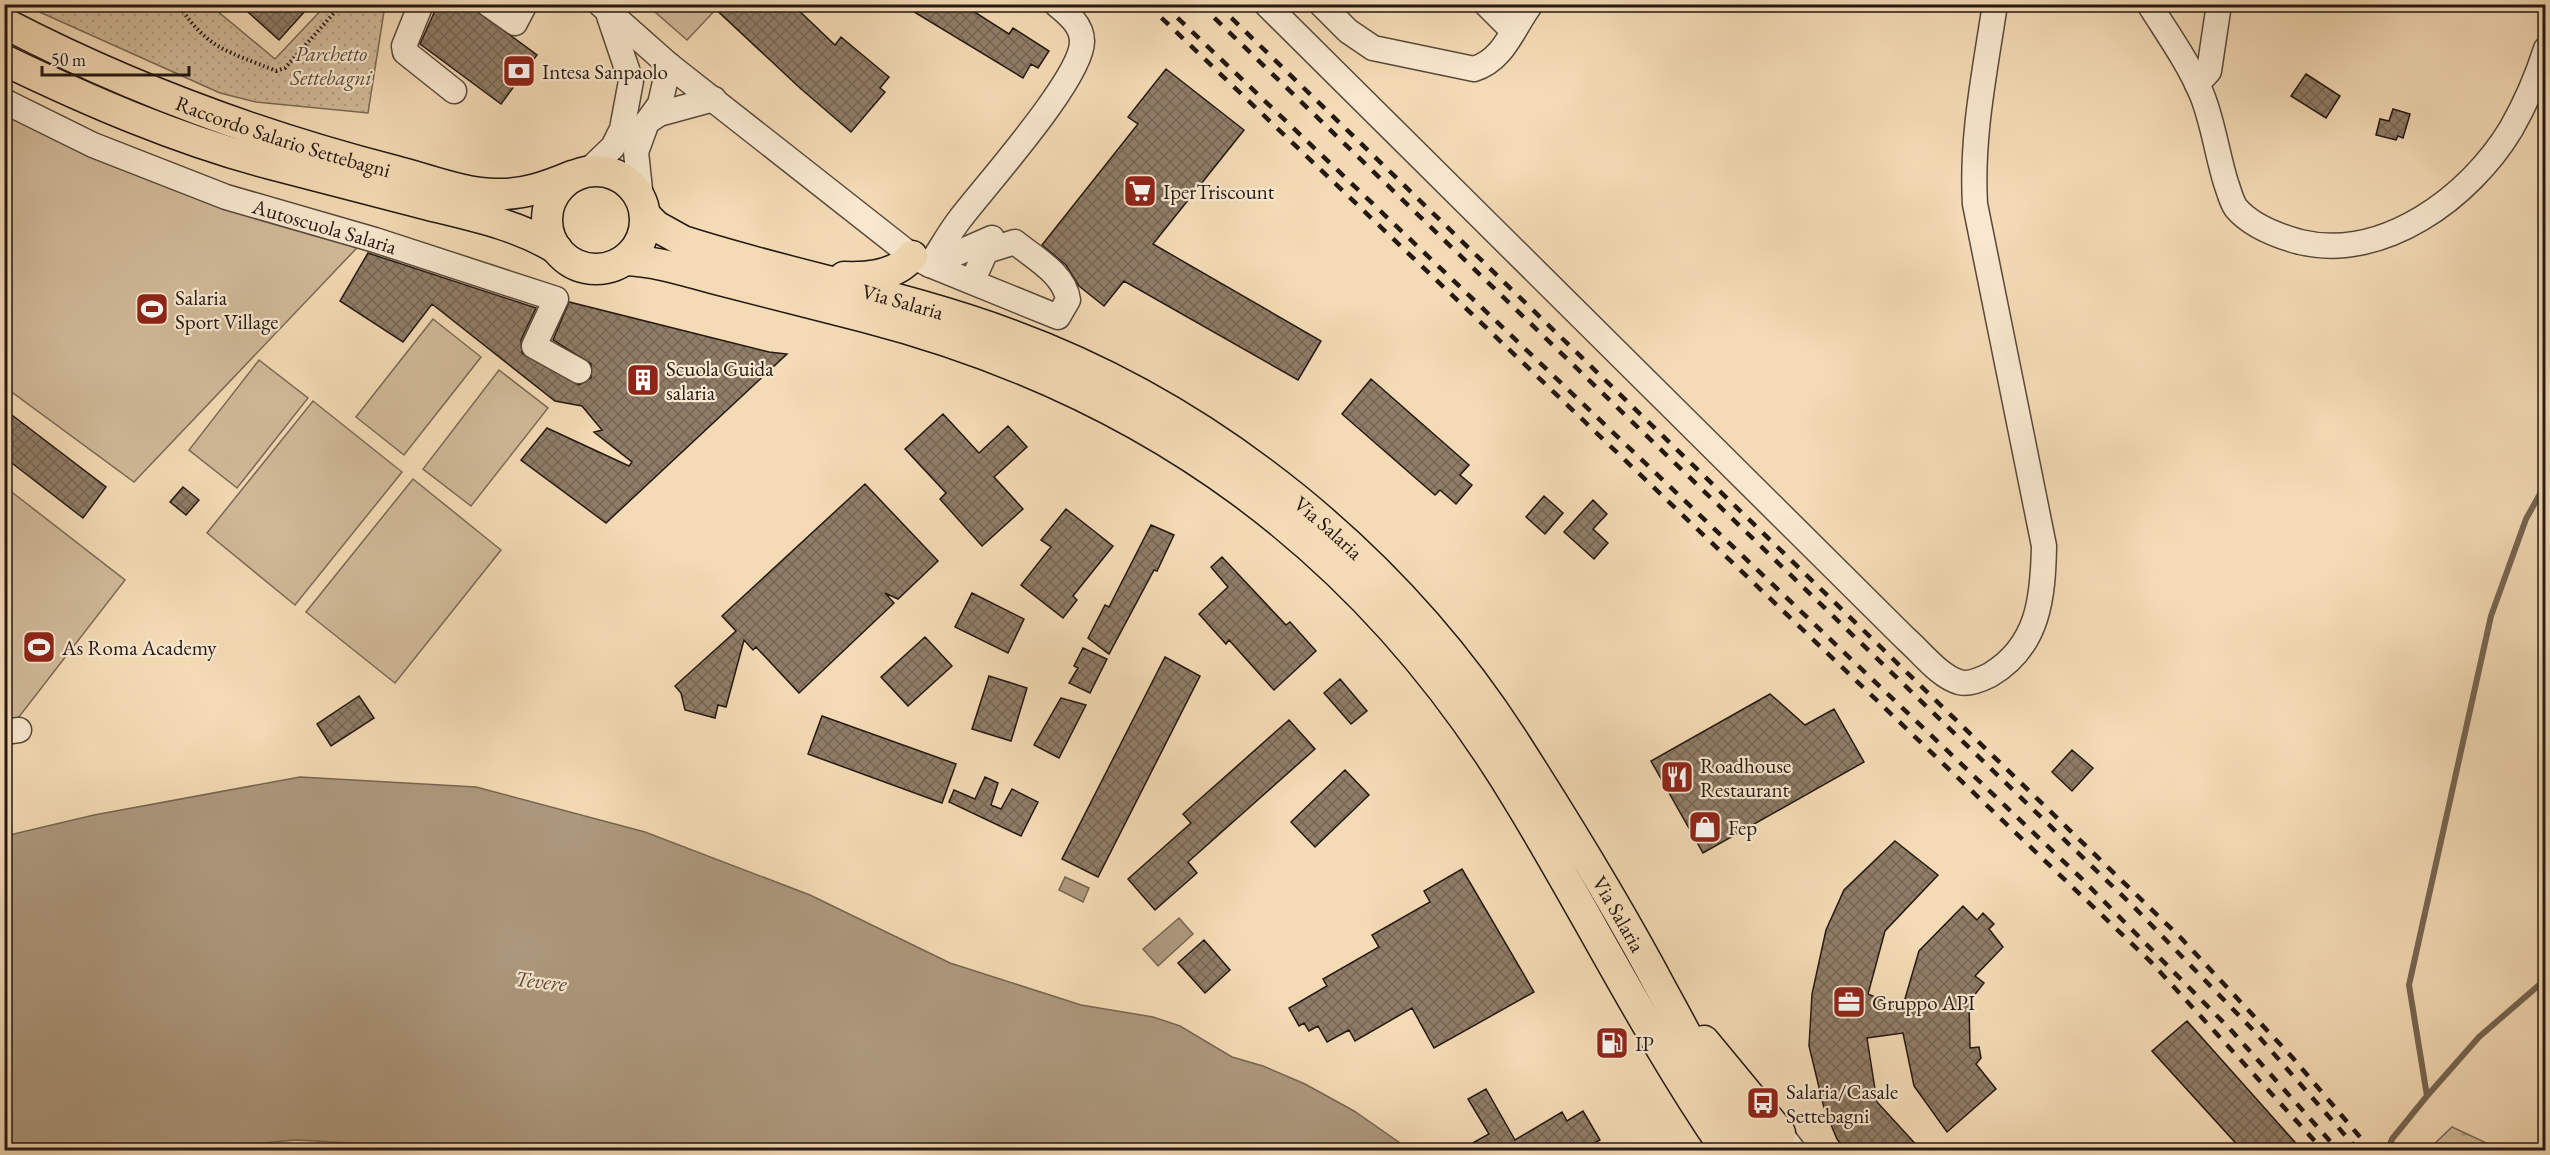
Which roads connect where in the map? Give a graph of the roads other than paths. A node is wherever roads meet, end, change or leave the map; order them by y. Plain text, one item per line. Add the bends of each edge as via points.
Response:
1 (421, 4) edge
2 (488, 4) edge
3 (525, 4) edge
4 (1056, 4) edge
5 (1266, 4) edge
6 (1321, 4) edge
7 (1486, 4) edge
8 (1531, 4) edge
9 (1995, 4) edge
10 (2149, 4) edge
11 (2219, 4) edge
12 (603, 8) edge
13 (4, 23) edge
14 (1513, 31) junction
15 (2546, 49) edge
16 (4, 60) edge
17 (669, 66) junction
18 (2197, 84) junction
19 (454, 91) dead end
20 (714, 99) junction
21 (4, 101) edge
22 (647, 122) junction
23 (580, 174) junction
24 (643, 207) junction
25 (989, 245) junction
26 (558, 249) junction
27 (625, 260) junction
28 (921, 260) junction
29 (812, 277) junction
30 (972, 282) junction
31 (579, 371) dead end
32 (1777, 1145) edge
33 (1726, 1150) edge

1 - 19 street via 405,52
2 - 3 street via 514,24
4 - 28 street via 1080,32 1082,41 1076,61 1043,112 958,221
5 - 9 street via 1906,639 1947,676 1962,683 1983,679 2001,668 2019,649 2035,623 2043,588 2044,546 1975,204 1975,131
6 - 14 street via 1348,31 1373,48 1474,69 1499,55
7 - 14 street
8 - 14 street
10 - 18 street
11 - 18 street via 2209,71
12 - 17 street, Via Salaria
12 - 23 street via 631,81 622,129 613,147
13 - 23 main road, Raccordo Salario Settebagni via 192,109 350,159 496,194 535,189
15 - 18 street via 2511,129 2469,181 2428,214 2388,235 2357,245 2311,245 2291,240 2271,232 2234,206
16 - 26 main road, Raccordo Salario Settebagni via 180,135 267,163 494,222 533,235
17 - 20 street, Via Salaria
17 - 22 street via 660,104
20 - 22 street via 659,114
20 - 28 street, Via Salaria
21 - 31 street, Autoscuola Salaria via 93,145 226,197 556,299 534,346
22 - 24 street via 636,152
23 - 24 main road via 605,171 621,177 634,187
23 - 26 main road via 558,188 549,203 546,221 550,238
24 - 27 main road via 640,240
24 - 29 main road, Via Salaria via 656,226 683,241
25 - 28 street
25 - 30 street
25 - 30 street, Via Salaria via 1015,242 1051,271 1068,300 1058,316
26 - 27 main road via 578,266 596,270
27 - 33 main road, Via Salaria via 693,273 986,353 1133,421 1268,511 1386,620 1463,716 1520,802 1676,1073
28 - 29 main road via 884,274
28 - 30 street, Via Salaria
29 - 32 main road, Via Salaria via 1013,335 1106,377 1211,439 1305,507 1392,588 1483,698 1556,808 1664,992

